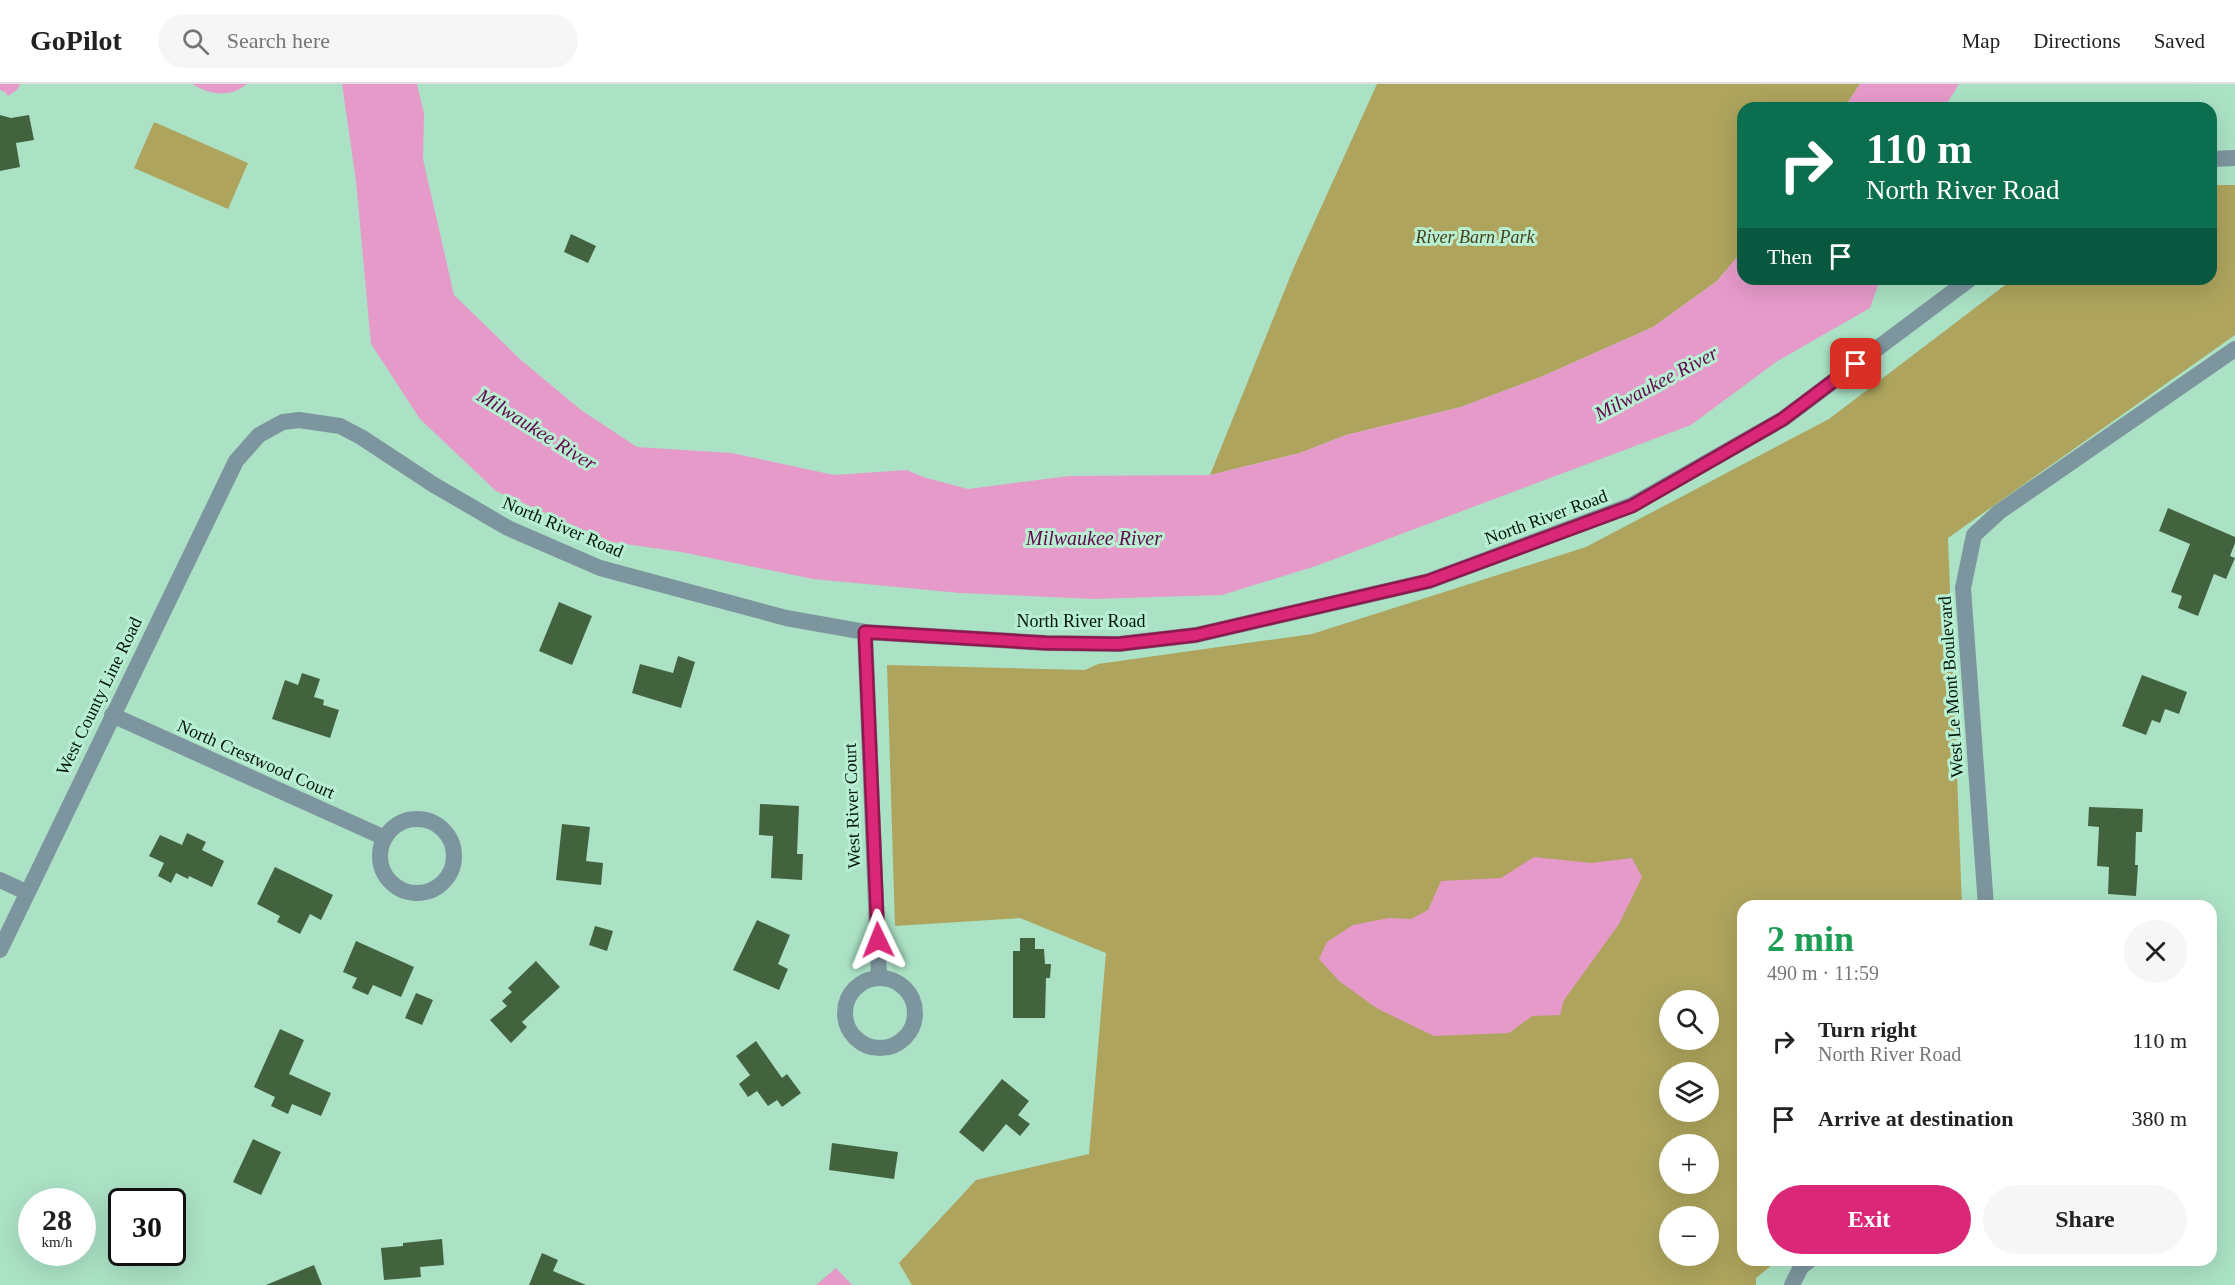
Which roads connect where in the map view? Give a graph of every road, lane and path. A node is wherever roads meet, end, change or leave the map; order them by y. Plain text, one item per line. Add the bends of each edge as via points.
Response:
1 (2235, 158) edge
2 (2217, 159) edge
3 (1962, 285) edge
4 (2235, 349) edge
5 (236, 460) joint
6 (865, 632) junction
7 (111, 715) junction
8 (385, 838) junction
9 (0, 880) edge
10 (26, 892) junction
11 (1986, 900) edge
12 (0, 950) edge
13 (879, 978) junction
14 (1802, 1266) edge
15 (1792, 1285) edge

1 - 2 street
3 - 6 street, North River Road via 1783,419 1632,506 1429,581 1196,635 1119,644
4 - 11 street, West Le Mont Boulevard via 1999,512 1974,535 1963,588
5 - 6 street, North River Road via 259,435 283,422 299,420 340,426 508,528 600,568 786,618
5 - 7 street, West County Line Road
6 - 13 street, West River Court
7 - 8 street, North Crestwood Court
7 - 10 street, West County Line Road
8 - 8 street via 380,862 388,878 401,890 425,893 446,881 454,852 439,825 415,819 392,828
9 - 10 street
10 - 12 street, West County Line Road
13 - 13 street via 857,987 848,1002 846,1020 858,1040 880,1048 901,1041 913,1024 915,1013 908,992
14 - 15 street

